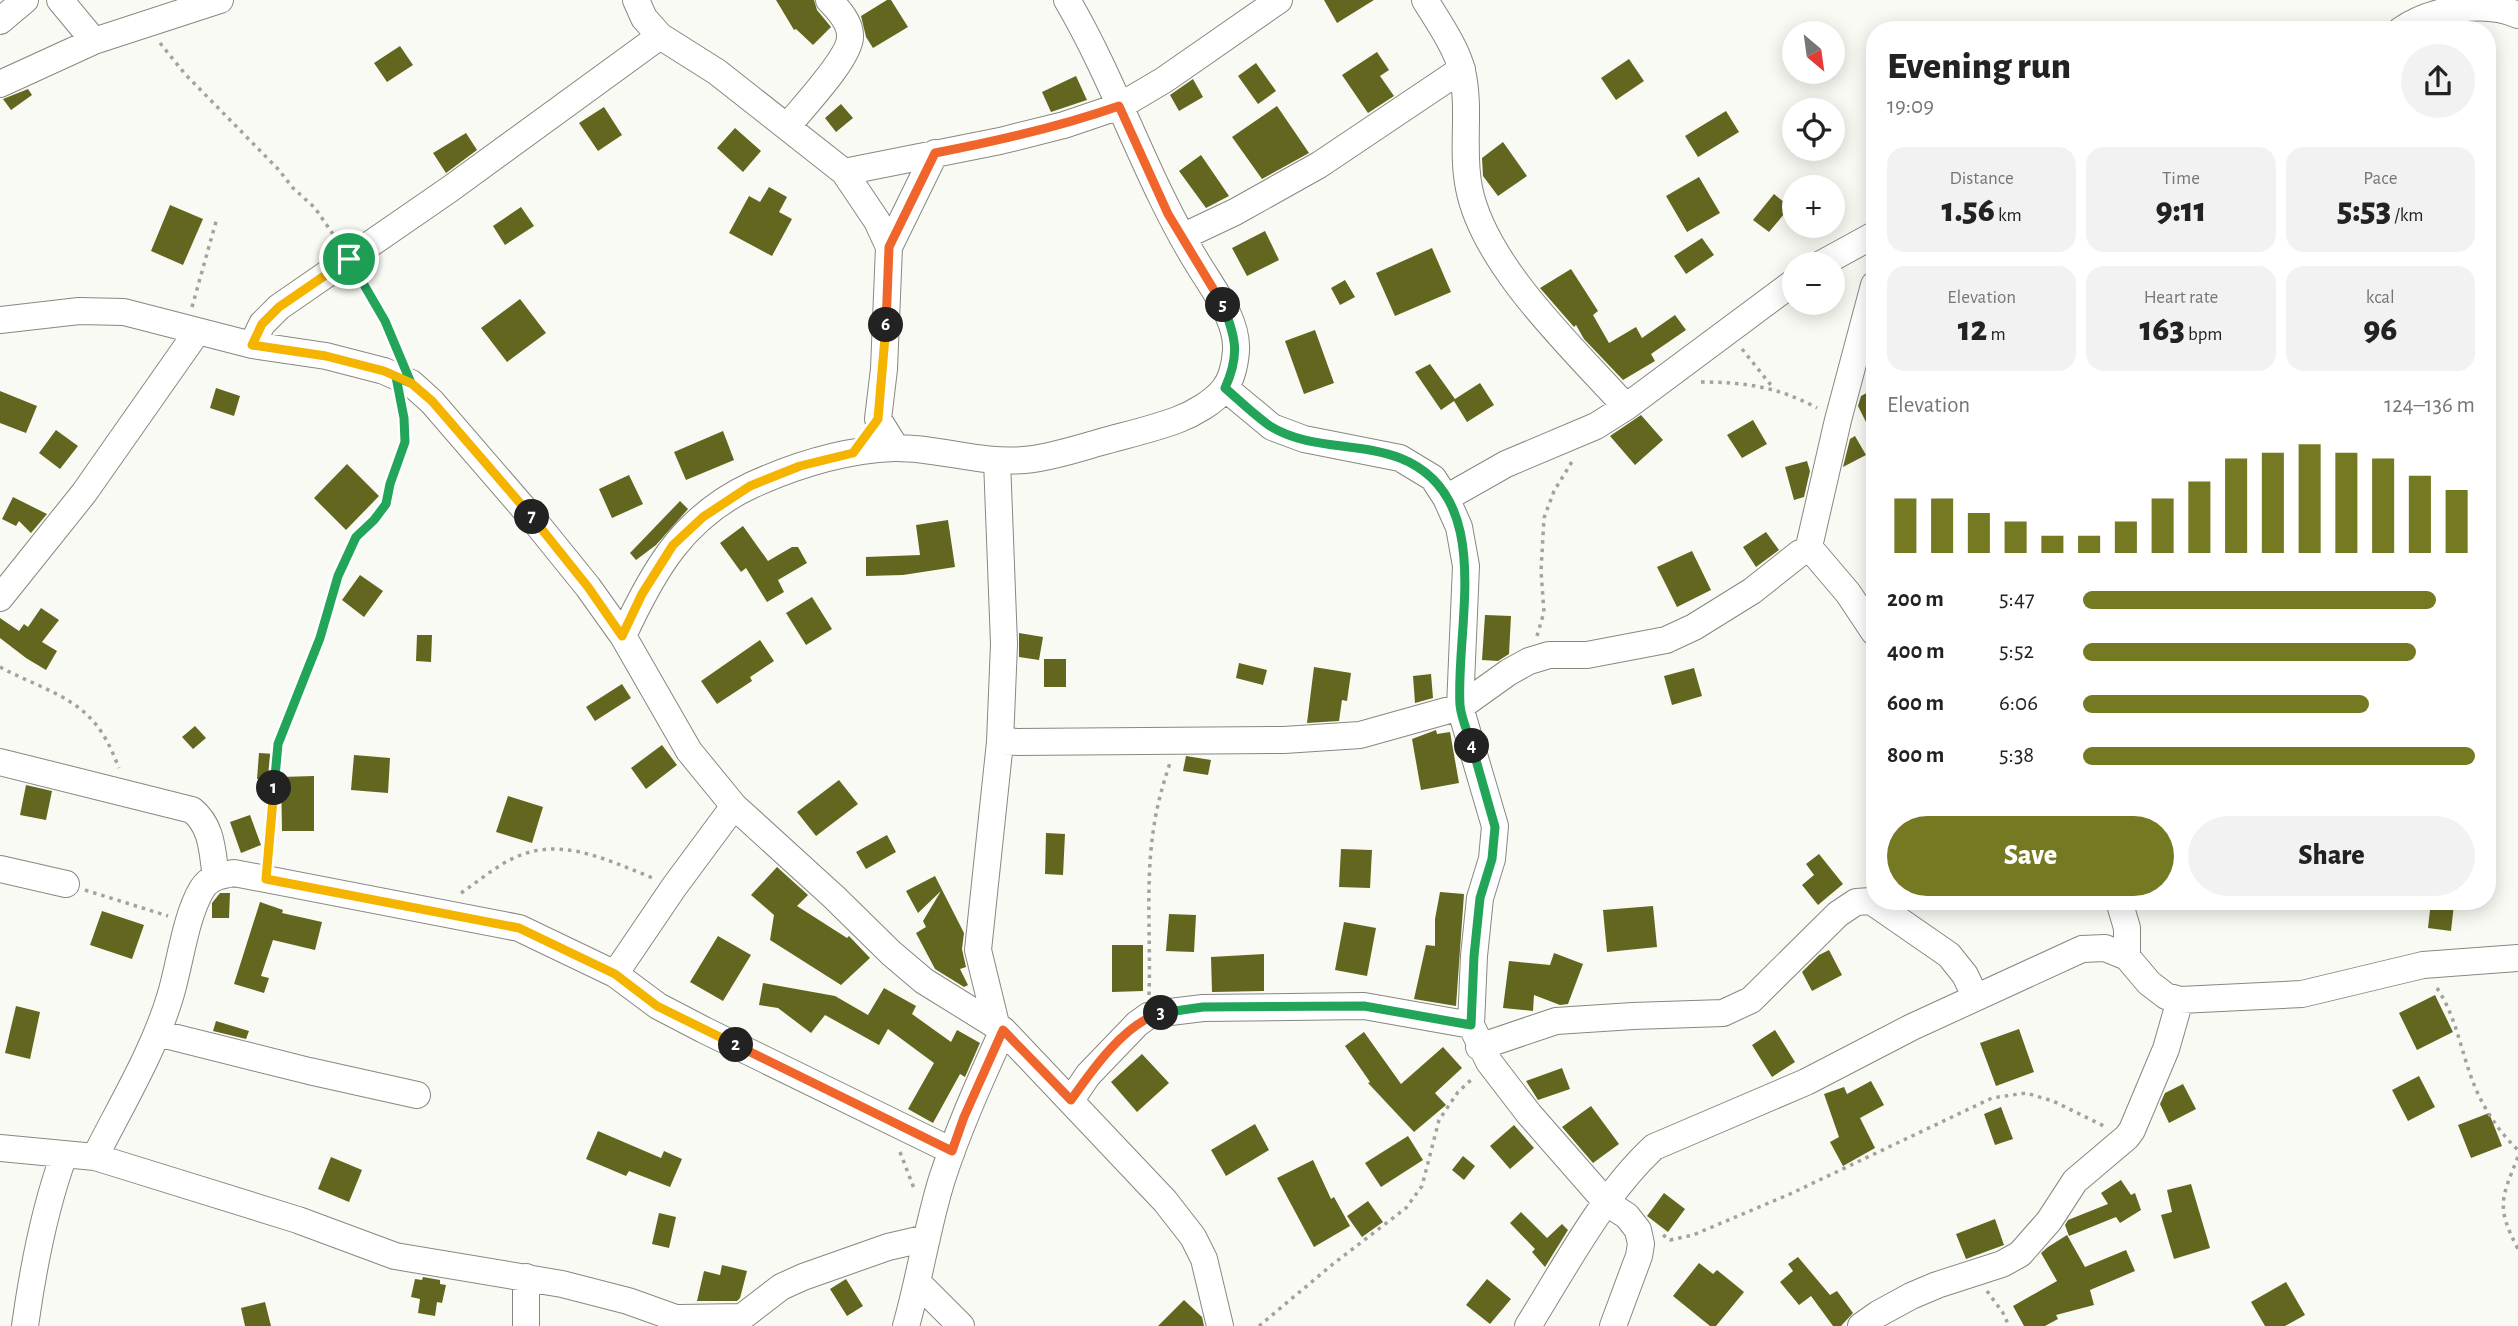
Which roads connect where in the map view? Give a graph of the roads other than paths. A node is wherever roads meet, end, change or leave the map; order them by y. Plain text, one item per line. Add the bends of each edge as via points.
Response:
1 (25, 0) edge
2 (60, 0) edge
3 (220, 0) edge
4 (636, 0) edge
5 (829, 0) edge
6 (1067, 0) edge
7 (1279, 0) edge
8 (1425, 0) edge
9 (175, 7) edge
10 (2518, 15) edge
11 (2422, 21) edge
12 (0, 22) edge
13 (660, 36) junction
14 (94, 40) junction
15 (1462, 69) junction
16 (0, 84) edge
17 (1119, 106) junction
18 (787, 127) junction
19 (935, 153) junction
20 (844, 172) junction
21 (1182, 237) junction
22 (1866, 239) edge
23 (889, 247) junction
24 (1843, 252) edge
25 (1782, 291) edge
26 (1866, 315) edge
27 (0, 320) edge
28 (193, 331) junction
29 (252, 345) junction
30 (1225, 388) junction
31 (1626, 407) junction
32 (878, 419) junction
33 (896, 448) junction
34 (853, 453) junction
35 (998, 460) junction
36 (1446, 498) junction
37 (1808, 551) junction
38 (0, 598) edge
39 (1866, 620) edge
40 (622, 636) junction
41 (1460, 707) junction
42 (999, 742) junction
43 (0, 762) edge
44 (734, 806) junction
45 (0, 869) edge
46 (216, 877) junction
47 (66, 884) road end
48 (1866, 901) edge
49 (1887, 910) edge
50 (2122, 910) edge
51 (2127, 957) junction
52 (2518, 958) edge
53 (615, 974) junction
54 (1975, 996) junction
55 (2180, 1000) junction
56 (1000, 1027) junction
57 (157, 1033) junction
58 (1480, 1045) junction
59 (417, 1095) dead end
60 (1071, 1100) junction
61 (0, 1148) edge
62 (952, 1151) junction
63 (64, 1155) junction
64 (95, 1157) junction
65 (1607, 1203) junction
66 (930, 1227) junction
67 (526, 1277) junction
68 (918, 1283) junction
69 (689, 1322) edge
70 (25, 1326) edge
71 (526, 1326) edge
72 (906, 1326) edge
73 (961, 1326) edge
74 (1220, 1326) edge
75 (1528, 1326) edge
76 (1613, 1326) edge
77 (1861, 1326) edge

1 - 12 street
2 - 14 street
3 - 9 street
4 - 13 street
5 - 18 street via 848,26 851,39 842,59
6 - 17 street
7 - 17 street
8 - 15 street
9 - 14 street via 147,24
10 - 11 street via 2506,10 2448,10
13 - 18 street via 717,72
13 - 29 street via 279,307 262,324
14 - 16 street
15 - 21 street via 1319,165
15 - 31 street via 1468,188 1481,228 1502,264 1540,311
17 - 19 street via 1051,128
17 - 21 street
18 - 20 street
19 - 20 street
19 - 23 street
20 - 23 street via 877,220
21 - 30 street via 1233,330 1236,349
22 - 24 street
23 - 32 street
25 - 31 street
26 - 37 street
27 - 28 street via 79,311 124,312
28 - 29 street
28 - 38 street via 84,493
29 - 40 street via 326,356 384,371 432,401 588,587
30 - 35 street via 1179,419 1077,449 1025,460
30 - 36 street via 1272,427 1304,439 1400,458 1433,478
31 - 36 street
32 - 33 street
32 - 34 street
33 - 34 street
33 - 35 street
34 - 40 street via 800,466 750,486 703,517 673,545
35 - 42 street via 1004,644
36 - 41 street via 1459,527 1466,566
37 - 39 street via 1848,593
37 - 41 street via 1752,591 1666,640 1529,661
40 - 44 street via 689,751
41 - 42 street via 1360,735 1284,740
41 - 58 street via 1495,827 1474,956
42 - 56 street via 978,950
43 - 46 street via 192,810 208,829
44 - 53 street
44 - 56 street via 924,981
45 - 47 street
46 - 53 street via 234,873 519,928
46 - 57 street via 195,902
48 - 58 street via 1838,914 1751,1000 1723,1013 1556,1021
49 - 54 street via 1949,955
50 - 51 street
51 - 54 street via 2105,948 2082,948
51 - 55 street via 2149,983
52 - 55 street via 2423,965 2302,994
53 - 62 street via 657,1006
54 - 65 street via 1806,1082 1654,1147 1633,1166
55 - 77 street via 2166,1049 2127,1137 2075,1181 2020,1254 1912,1296
56 - 60 street
56 - 62 street
57 - 59 street
57 - 64 street
58 - 60 street via 1364,1006 1203,1007 1148,1017 1137,1024 1088,1075
58 - 65 street via 1530,1114
60 - 74 street via 1193,1237 1211,1281
61 - 63 street
62 - 66 street
63 - 64 street
63 - 70 street via 50,1193
64 - 67 street via 286,1216 395,1256
65 - 75 street
65 - 76 street via 1627,1216 1641,1244
66 - 68 street
66 - 69 street via 781,1287 741,1317
67 - 69 street via 628,1301
67 - 71 street
68 - 72 street
68 - 73 street

